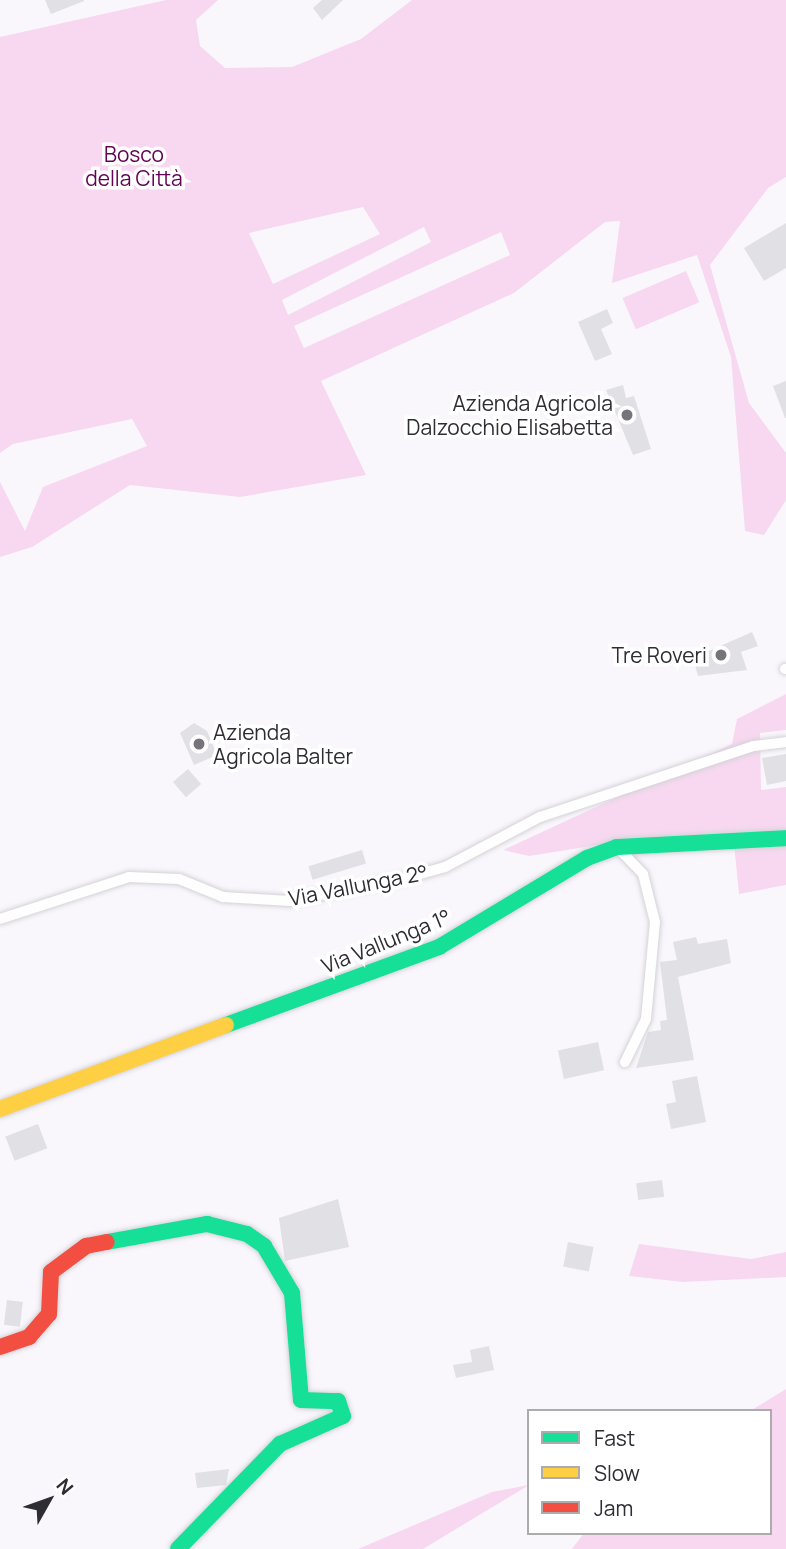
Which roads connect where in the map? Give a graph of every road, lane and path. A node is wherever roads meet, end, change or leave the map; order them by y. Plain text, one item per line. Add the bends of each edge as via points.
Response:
1 (786, 742) edge
2 (786, 838) edge
3 (617, 847) junction
4 (0, 919) edge
5 (625, 1062) dead end
6 (0, 1109) edge
7 (0, 1348) edge
8 (178, 1549) edge

1 - 4 street, Via Vallunga 2° via 754,746 540,817 445,867 406,878 290,901 223,897 179,879 129,877
2 - 3 street, Via Vallunga 1°
3 - 5 street via 643,874 654,922 646,1019
3 - 6 street, Via Vallunga 1° via 587,858 439,947
7 - 8 street via 29,1337 43,1322 49,1314 51,1272 86,1246 207,1224 237,1230 264,1246 292,1293 301,1400 338,1401 343,1416 296,1432 280,1444

